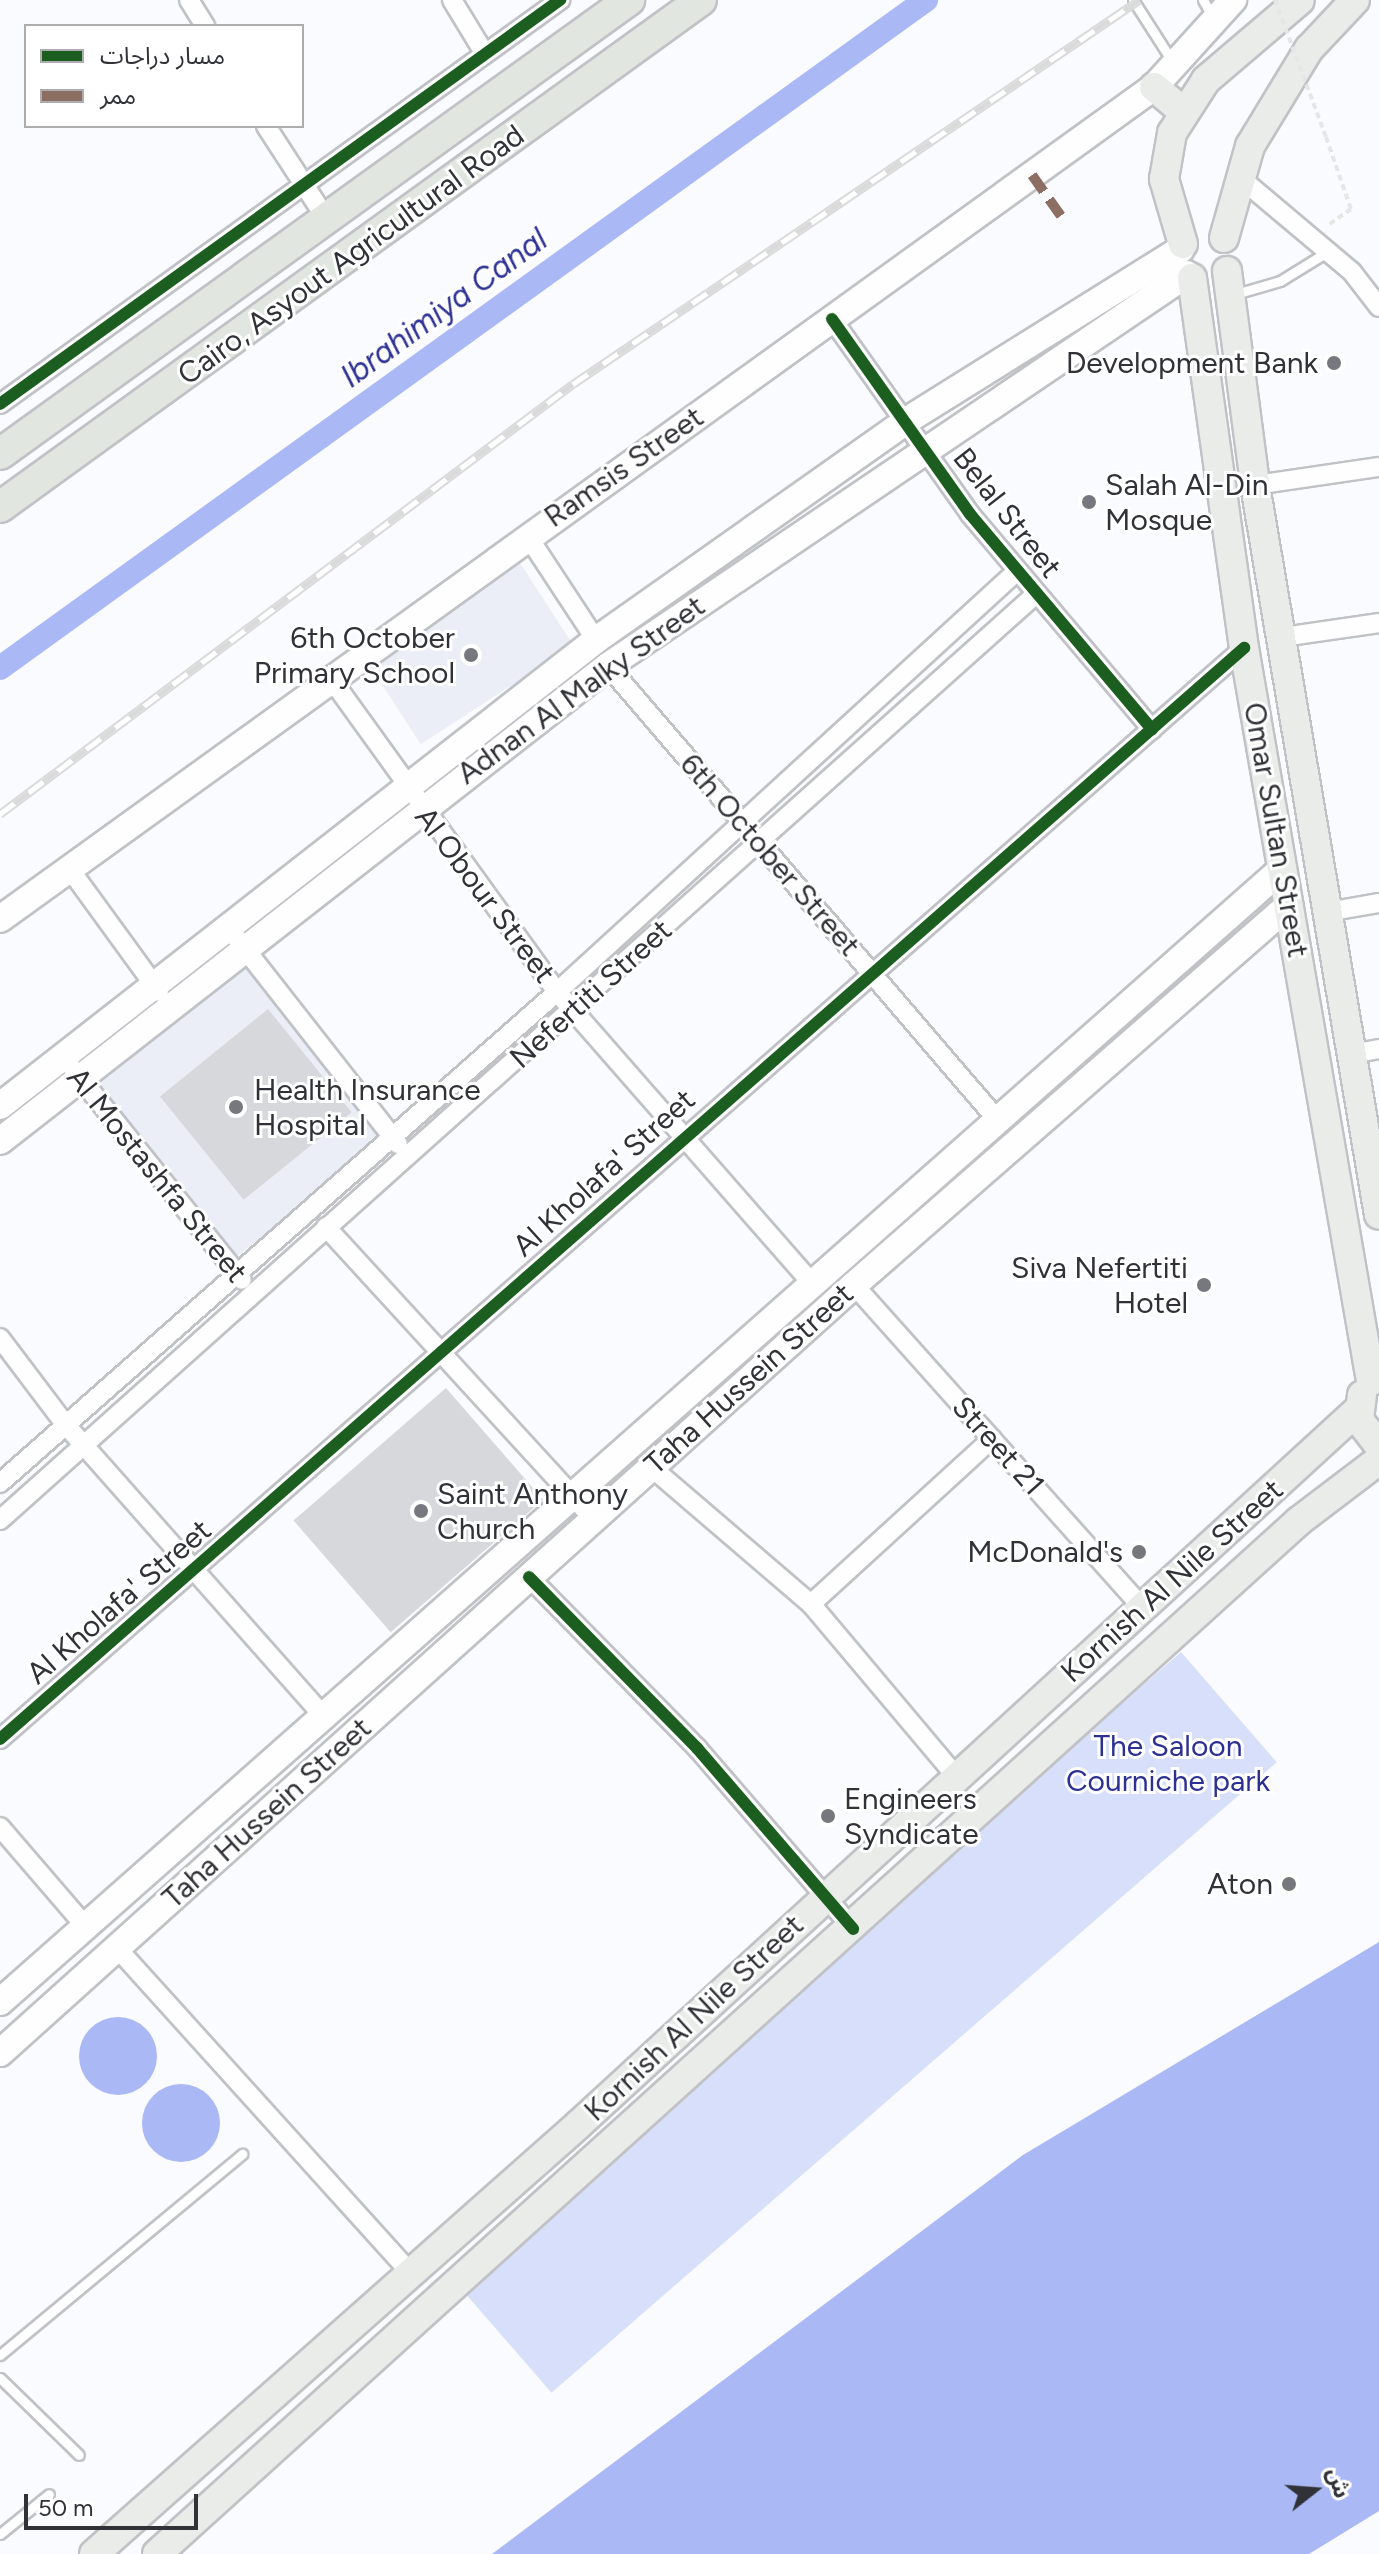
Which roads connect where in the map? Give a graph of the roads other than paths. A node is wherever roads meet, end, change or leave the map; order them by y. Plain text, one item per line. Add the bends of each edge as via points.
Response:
1 (189, 0) edge
2 (452, 0) edge
3 (560, 0) edge
4 (629, 0) edge
5 (701, 0) edge
6 (1133, 0) edge
7 (1233, 0) edge
8 (1300, 0) edge
9 (1355, 0) edge
10 (1209, 11) edge
11 (204, 24) edge
12 (485, 54) junction
13 (1176, 67) junction
14 (1154, 87) junction
15 (1183, 111) junction
16 (267, 128) edge
17 (1238, 176) junction
18 (303, 186) junction
19 (315, 224) junction
20 (1224, 238) junction
21 (1327, 252) junction
22 (1186, 261) junction
23 (332, 271) junction
24 (1228, 284) junction
25 (1379, 307) edge
26 (832, 319) junction
27 (0, 404) edge
28 (906, 421) junction
29 (924, 448) junction
30 (0, 454) edge
31 (1379, 467) edge
32 (1255, 485) junction
33 (0, 507) edge
34 (527, 535) junction
35 (1016, 572) junction
36 (1036, 594) junction
37 (1379, 623) edge
38 (1282, 637) junction
39 (596, 640) junction
40 (1244, 648) junction
41 (608, 666) junction
42 (332, 680) junction
43 (1152, 729) junction
44 (404, 785) junction
45 (420, 808) junction
46 (742, 822) junction
47 (758, 841) junction
48 (69, 868) junction
49 (1283, 868) junction
50 (1379, 903) edge
51 (1241, 904) junction
52 (1289, 905) junction
53 (1327, 912) junction
54 (0, 919) edge
55 (227, 926) junction
56 (1263, 928) junction
57 (244, 948) junction
58 (870, 970) junction
59 (557, 992) junction
60 (162, 995) junction
61 (574, 1011) junction
62 (1379, 1049) edge
63 (1351, 1054) junction
64 (72, 1067) junction
65 (0, 1106) edge
66 (995, 1117) junction
67 (392, 1137) junction
68 (682, 1139) junction
69 (0, 1141) edge
70 (408, 1157) junction
71 (1379, 1215) edge
72 (326, 1227) junction
73 (236, 1273) junction
74 (810, 1281) junction
75 (854, 1285) junction
76 (251, 1292) junction
77 (0, 1338) edge
78 (441, 1352) junction
79 (1375, 1378) edge
80 (1358, 1410) junction
81 (65, 1424) junction
82 (992, 1439) junction
83 (82, 1444) junction
84 (1379, 1446) edge
85 (1379, 1460) edge
86 (651, 1467) junction
87 (0, 1483) edge
88 (573, 1496) junction
89 (594, 1519) junction
90 (0, 1520) edge
91 (195, 1571) junction
92 (529, 1577) junction
93 (811, 1604) junction
94 (1143, 1608) junction
95 (326, 1719) junction
96 (0, 1739) edge
97 (956, 1776) junction
98 (0, 1827) edge
99 (825, 1898) junction
100 (87, 1928) junction
101 (853, 1929) junction
102 (117, 1948) junction
103 (0, 2002) edge
104 (0, 2053) edge
105 (242, 2154) dead end
106 (409, 2271) junction
107 (0, 2355) edge
108 (0, 2378) edge
109 (79, 2455) dead end
110 (49, 2494) dead end
111 (0, 2534) edge
112 (94, 2554) edge
113 (157, 2554) edge

1 - 11 street
2 - 12 street
3 - 12 street
4 - 19 highway, Cairo, Asyout Agricultural Road
5 - 23 highway, Cairo, Asyout Agricultural Road
6 - 13 lane
7 - 10 main road, Ramsis Street
8 - 15 main road via 1234,53
9 - 17 main road, Omar Sultan Street via 1309,49
10 - 13 main road, Ramsis Street
12 - 18 street
13 - 14 main road, Ramsis Street
14 - 15 main road
14 - 26 main road, Ramsis Street
15 - 22 main road, Omar Sultan Street via 1164,179
16 - 18 street
17 - 20 main road, Omar Sultan Street
17 - 21 street
18 - 19 street
18 - 27 street
19 - 23 highway
19 - 30 highway, Cairo, Asyout Agricultural Road
20 - 22 main road via 1198,231
20 - 24 main road, Omar Sultan Street via 1232,254
21 - 24 lane via 1280,281
21 - 25 street
22 - 24 main road via 1211,282
22 - 28 main road, Adnan Al Malky Street
22 - 29 main road, Adnan Al Malky Street
22 - 40 main road, Omar Sultan Street
23 - 33 highway, Cairo, Asyout Agricultural Road
24 - 32 main road, Omar Sultan Street
26 - 28 street, Belal Street
26 - 34 main road, Ramsis Street
28 - 29 street, Belal Street
28 - 39 main road, Adnan Al Malky Street
29 - 35 street, Belal Street
29 - 41 main road, Adnan Al Malky Street
31 - 32 street
32 - 38 main road, Omar Sultan Street
34 - 39 street
34 - 42 main road, Ramsis Street
35 - 36 street, Belal Street
35 - 46 street, Nefertiti Street
36 - 43 street, Belal Street
36 - 47 street, Nefertiti Street
37 - 38 street
38 - 53 main road, Omar Sultan Street
39 - 44 main road, Adnan Al Malky Street
40 - 43 street, Al Kholafa' Street
40 - 49 main road, Omar Sultan Street
41 - 45 main road, Adnan Al Malky Street
41 - 46 street, 6th October Street
42 - 44 street, Al Obour Street
42 - 48 main road, Ramsis Street
43 - 58 street, Al Kholafa' Street
44 - 45 street, Al Obour Street
44 - 55 main road, Adnan Al Malky Street
45 - 57 main road, Adnan Al Malky Street
45 - 59 street, Al Obour Street
46 - 47 street, 6th October Street
46 - 59 street, Nefertiti Street
47 - 58 street, 6th October Street
47 - 61 street, Nefertiti Street
48 - 54 main road, Ramsis Street
48 - 60 street
49 - 51 main road, Taha Hussein Street
49 - 52 main road, Omar Sultan Street
50 - 53 street
51 - 56 main road via 1260,910
51 - 66 main road, Taha Hussein Street
52 - 56 main road, Taha Hussein Street
52 - 79 main road, Omar Sultan Street
53 - 63 main road, Omar Sultan Street
55 - 57 street
55 - 60 main road, Adnan Al Malky Street
56 - 75 main road, Taha Hussein Street
57 - 60 main road, Adnan Al Malky Street
57 - 67 street
58 - 66 street, 6th October Street
58 - 68 street, Al Kholafa' Street
59 - 61 street, Al Obour Street
59 - 67 street, Nefertiti Street
60 - 64 main road, Adnan Al Malky Street
61 - 68 street, Al Obour Street
61 - 70 street, Nefertiti Street
62 - 63 street
63 - 71 main road, Omar Sultan Street
64 - 65 main road, Adnan Al Malky Street
64 - 69 main road, Adnan Al Malky Street
64 - 73 street, Al Mostashfa Street
66 - 74 main road, Taha Hussein Street
67 - 70 street
67 - 73 street, Nefertiti Street
68 - 74 street, Al Obour Street
68 - 78 street, Al Kholafa' Street
70 - 72 street, Nefertiti Street
72 - 76 street, Nefertiti Street
72 - 78 street
73 - 76 street, Al Mostashfa Street
73 - 81 street, Nefertiti Street
74 - 88 main road, Taha Hussein Street
75 - 82 street, Street 21
75 - 86 main road, Taha Hussein Street
76 - 83 street, Nefertiti Street
77 - 81 street
78 - 88 street
78 - 91 street, Al Kholafa' Street
79 - 80 main road
80 - 84 main road
80 - 94 main road, Kornish Al Nile Street
81 - 83 street
81 - 87 street, Nefertiti Street
82 - 93 street
82 - 94 street, Street 21
83 - 90 street, Nefertiti Street
83 - 91 street
85 - 101 main road, Kornish Al Nile Street via 1299,1521
86 - 89 main road, Taha Hussein Street
86 - 93 street
88 - 89 street
88 - 95 main road, Taha Hussein Street
89 - 92 main road, Taha Hussein Street
91 - 95 street
91 - 96 street, Al Kholafa' Street
92 - 99 street via 697,1748
92 - 102 main road, Taha Hussein Street
93 - 97 street
94 - 97 main road, Kornish Al Nile Street
95 - 100 main road, Taha Hussein Street
97 - 99 main road, Kornish Al Nile Street
98 - 100 street
99 - 101 street
99 - 106 main road, Kornish Al Nile Street
100 - 103 main road, Taha Hussein Street
101 - 113 main road, Kornish Al Nile Street
102 - 104 main road, Taha Hussein Street
102 - 106 street
105 - 107 lane
106 - 112 main road, Kornish Al Nile Street
108 - 109 lane
110 - 111 lane

